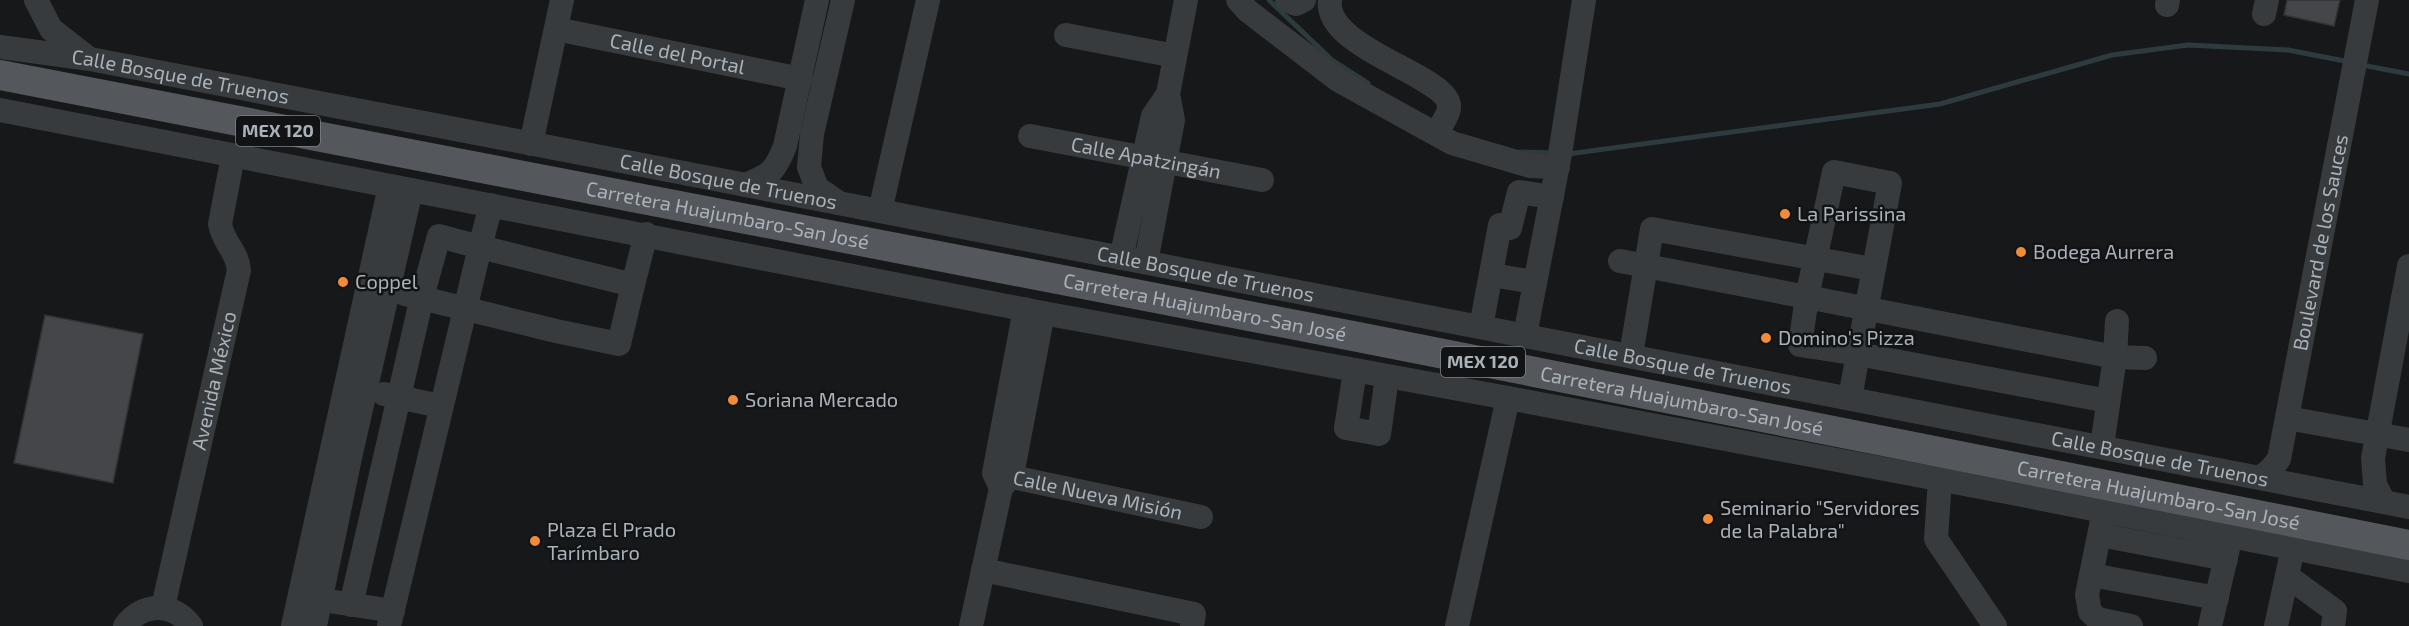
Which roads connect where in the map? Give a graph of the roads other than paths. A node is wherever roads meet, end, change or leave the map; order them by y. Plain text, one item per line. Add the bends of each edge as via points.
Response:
1 (36, 0) edge
2 (562, 0) edge
3 (817, 0) edge
4 (843, 0) edge
5 (928, 0) edge
6 (1186, 0) edge
7 (1238, 0) edge
8 (1287, 0) edge
9 (1304, 0) edge
10 (1330, 0) edge
11 (1584, 0) edge
12 (2367, 0) edge
13 (556, 29) junction
14 (1066, 35) dead end
15 (0, 47) edge
16 (1175, 56) junction
17 (90, 59) junction
18 (0, 75) edge
19 (801, 79) junction
20 (227, 87) junction
21 (1168, 94) junction
22 (276, 95) junction
23 (0, 110) edge
24 (244, 124) junction
25 (1441, 125) junction
26 (801, 131) junction
27 (1030, 136) dead end
28 (531, 144) junction
29 (575, 152) junction
30 (234, 156) junction
31 (1142, 157) junction
32 (1559, 161) junction
33 (1166, 162) junction
34 (1262, 180) dead end
35 (556, 183) junction
36 (745, 185) junction
37 (400, 188) junction
38 (1552, 197) junction
39 (839, 203) junction
40 (490, 205) junction
41 (880, 211) junction
42 (562, 218) junction
43 (646, 234) junction
44 (480, 247) junction
45 (1815, 257) junction
46 (1121, 258) junction
47 (1620, 261) dead end
48 (1146, 262) junction
49 (1646, 266) junction
50 (2409, 266) edge
51 (1872, 269) junction
52 (1491, 275) junction
53 (1237, 279) junction
54 (1535, 282) junction
55 (633, 285) junction
56 (378, 289) junction
57 (422, 297) junction
58 (1808, 297) junction
59 (465, 308) junction
60 (1376, 308) junction
61 (1866, 309) junction
62 (1034, 311) junction
63 (1239, 314) junction
64 (2117, 321) dead end
65 (1481, 327) junction
66 (1525, 335) junction
67 (1358, 337) junction
68 (1219, 345) junction
69 (1858, 354) junction
70 (1631, 355) junction
71 (2115, 357) junction
72 (2145, 358) dead end
73 (1358, 371) junction
74 (1387, 376) junction
75 (356, 387) junction
76 (399, 398) junction
77 (1508, 398) junction
78 (1850, 398) junction
79 (2108, 401) junction
80 (440, 406) junction
81 (2287, 418) junction
82 (2377, 434) junction
83 (2409, 440) edge
84 (2102, 446) junction
85 (2261, 477) junction
86 (1002, 479) junction
87 (1940, 479) junction
88 (2382, 500) junction
89 (2409, 507) edge
90 (2104, 511) junction
91 (1201, 517) dead end
92 (2100, 535) junction
93 (2409, 545) edge
94 (2228, 548) junction
95 (2293, 548) junction
96 (983, 570) junction
97 (2409, 571) edge
98 (2091, 574) junction
99 (2287, 576) junction
100 (2217, 598) junction
101 (327, 600) junction
102 (163, 607) junction
103 (391, 618) edge
104 (312, 625) edge
105 (125, 626) edge
106 (191, 626) edge
107 (971, 626) edge
108 (1191, 626) edge
109 (1457, 626) edge
110 (1995, 626) edge
111 (2131, 626) edge
112 (2210, 626) edge
113 (2276, 626) edge
114 (2333, 626) edge

1 - 17 street via 51,30
2 - 13 street
3 - 19 street
4 - 26 street
5 - 41 street
6 - 16 street
7 - 25 street via 1338,80
8 - 9 street via 1296,4
10 - 25 street via 1329,7 1340,28 1443,94 1449,102
11 - 32 street
12 - 81 street, Boulevard de los Sauces
13 - 19 street, Calle del Portal
13 - 28 street
14 - 16 street
15 - 17 street, Calle Bosque de Truenos
16 - 21 street
17 - 20 street, Calle Bosque de Truenos
18 - 24 main road, Carretera Huajumbaro-San José / MEX 120
19 - 26 street
20 - 22 street, Calle Bosque de Truenos
20 - 24 street
21 - 31 street via 1153,116
21 - 33 street via 1173,120
22 - 24 street
22 - 28 street, Calle Bosque de Truenos
23 - 30 street
24 - 30 street via 225,139
24 - 30 street via 254,143
24 - 35 main road, Carretera Huajumbaro-San José / MEX 120
25 - 32 street via 1452,143 1530,166
26 - 36 street via 768,176
26 - 39 street via 817,188
27 - 31 street, Calle Apatzingán
28 - 29 street, Calle Bosque de Truenos
29 - 35 street
29 - 36 street, Calle Bosque de Truenos
30 - 37 street
30 - 102 street, Avenida México via 220,224 222,236 237,256 239,270
31 - 33 street, Calle Apatzingán
31 - 46 street
32 - 38 street
33 - 34 street, Calle Apatzingán
33 - 48 street
35 - 42 street via 555,201
35 - 63 main road, Carretera Huajumbaro-San José / MEX 120
36 - 39 street, Calle Bosque de Truenos
37 - 40 street
37 - 56 street
38 - 52 street via 1519,192 1510,228 1500,225
38 - 54 street
39 - 41 street, Calle Bosque de Truenos
40 - 42 street
40 - 44 street
41 - 46 street, Calle Bosque de Truenos
42 - 43 street
43 - 55 street
43 - 62 street
44 - 55 street
44 - 57 street via 439,236
44 - 59 street
45 - 49 street via 1652,229
45 - 51 street
45 - 51 street via 1834,172 1890,183
45 - 58 street
46 - 48 street, Calle Bosque de Truenos
47 - 49 street
48 - 53 street, Calle Bosque de Truenos
49 - 58 street
49 - 70 street
50 - 82 street
51 - 61 street
52 - 54 street
52 - 65 street
53 - 60 street, Calle Bosque de Truenos
53 - 63 street
54 - 66 street
55 - 59 street via 619,344
56 - 57 street
56 - 75 street
57 - 59 street
57 - 76 street
58 - 61 street
58 - 69 street via 1800,345
59 - 80 street
60 - 65 street, Calle Bosque de Truenos
60 - 67 street
61 - 69 street
61 - 71 street
62 - 68 street
62 - 86 street
63 - 67 main road, Carretera Huajumbaro-San José / MEX 120
63 - 68 street via 1232,331
64 - 71 street
65 - 66 street, Calle Bosque de Truenos
66 - 70 street, Calle Bosque de Truenos
67 - 73 street
67 - 93 main road, Carretera Huajumbaro-San José / MEX 120
68 - 73 street
69 - 78 street
69 - 79 street
70 - 78 street, Calle Bosque de Truenos
71 - 72 street
71 - 79 street
73 - 74 street
73 - 74 street via 1350,402 1383,407
74 - 77 street
75 - 76 street
75 - 101 street
76 - 80 street
76 - 101 street
77 - 87 street
77 - 109 street
78 - 84 street, Calle Bosque de Truenos
79 - 84 street
80 - 103 street
81 - 82 street
81 - 85 street, Boulevard de los Sauces via 2279,459
82 - 83 street
82 - 88 street via 2373,474
84 - 85 street, Calle Bosque de Truenos
85 - 88 street, Calle Bosque de Truenos
86 - 91 street, Calle Nueva Misión
86 - 96 street
87 - 90 street
87 - 110 street via 1936,539
88 - 89 street, Calle Bosque de Truenos
90 - 92 street
90 - 94 street
92 - 94 street
92 - 98 street
94 - 95 street
94 - 100 street
95 - 97 street
95 - 99 street
96 - 107 street
96 - 108 street via 1194,614
98 - 100 street
98 - 111 street via 2087,595 2090,612 2098,619
99 - 113 street
99 - 114 street via 2335,611
100 - 112 street
101 - 103 street
101 - 104 street
101 - 104 street
102 - 105 street via 136,614
102 - 106 street via 176,611

